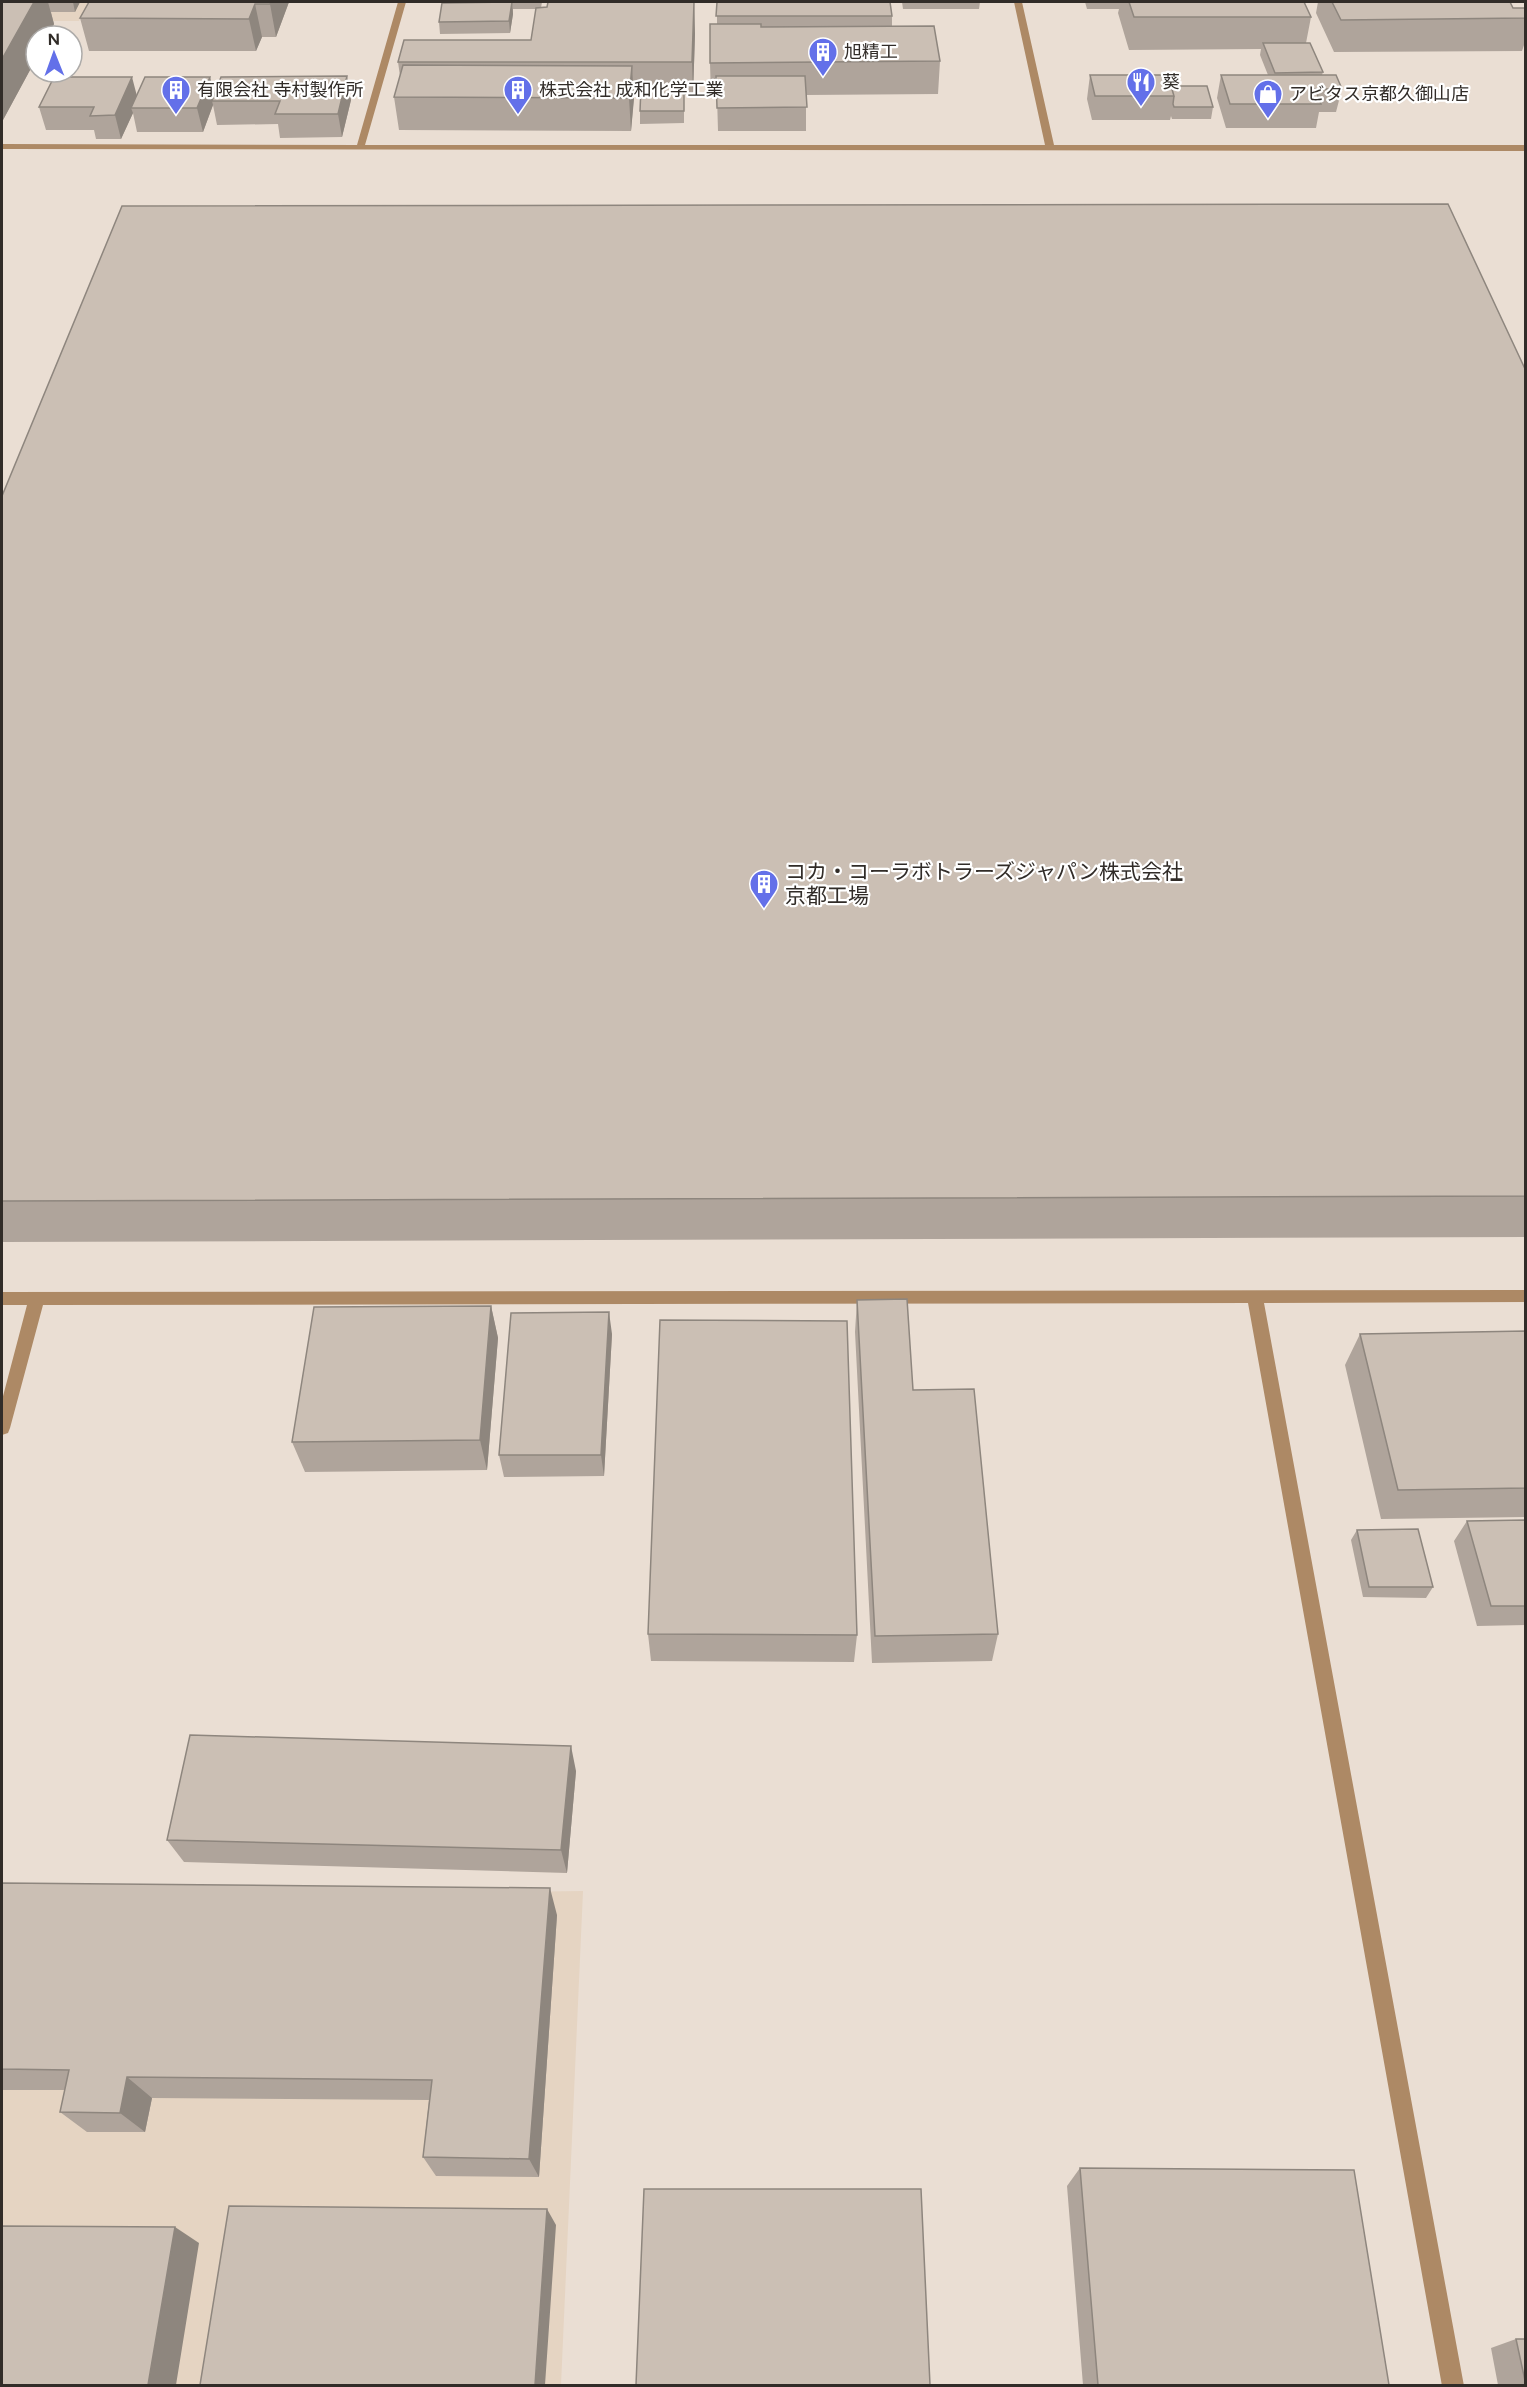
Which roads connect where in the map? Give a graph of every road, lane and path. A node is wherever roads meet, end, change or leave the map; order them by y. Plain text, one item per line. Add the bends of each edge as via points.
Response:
1 (402, 2) edge
2 (1018, 2) edge
3 (2, 147) edge
4 (360, 148) junction
5 (1050, 148) junction
6 (1526, 148) edge
7 (1526, 1296) edge
8 (1255, 1297) junction
9 (2, 1299) edge
10 (37, 1299) junction
11 (2, 1428) edge
12 (1453, 2385) edge

1 - 4 street
2 - 5 street
3 - 4 street
4 - 5 street
5 - 6 street
7 - 8 street
8 - 10 street
8 - 12 street
9 - 10 street
10 - 11 street

